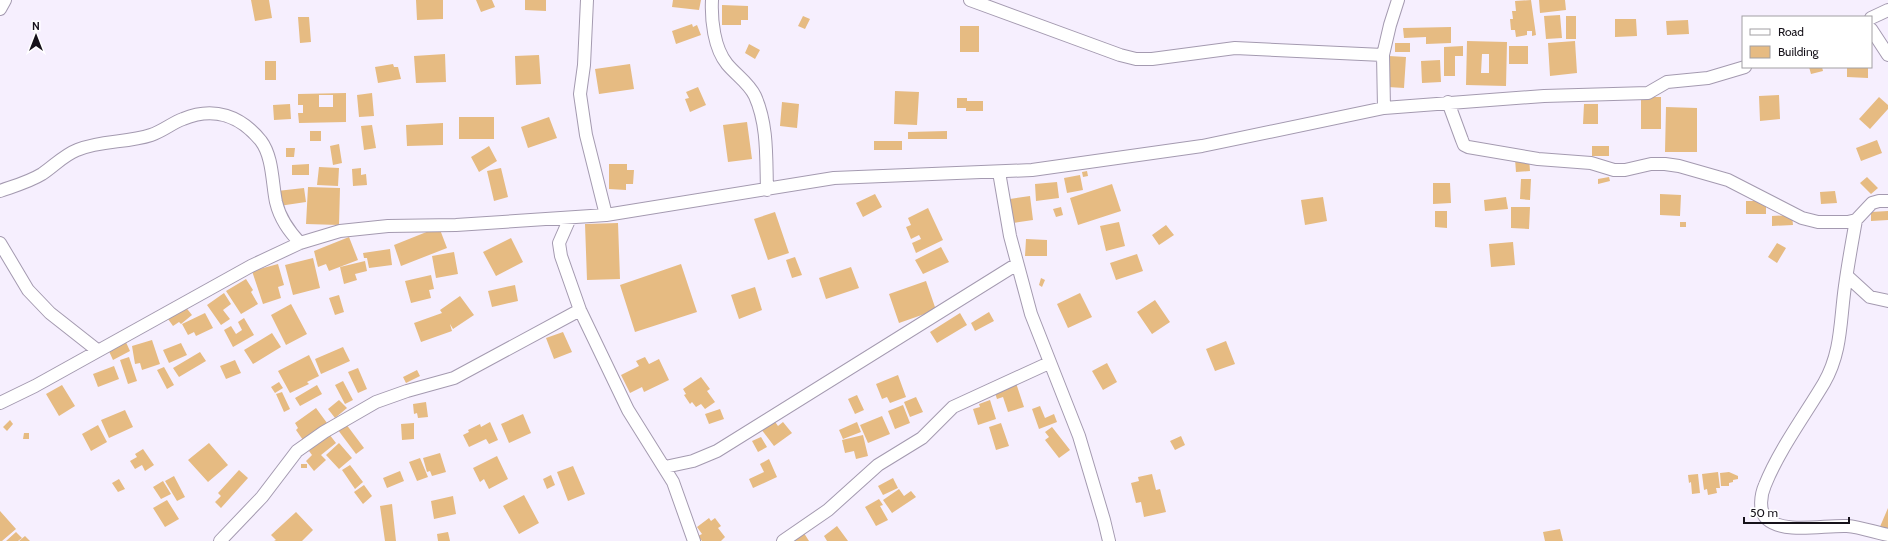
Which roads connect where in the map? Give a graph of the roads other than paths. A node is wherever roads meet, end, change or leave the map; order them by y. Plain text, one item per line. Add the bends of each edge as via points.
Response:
1 (5, 0) edge
2 (587, 0) edge
3 (712, 0) edge
4 (970, 0) edge
5 (1398, 0) edge
6 (0, 9) edge
7 (1888, 10) edge
8 (1872, 18) edge
9 (1872, 31) edge
10 (1383, 55) junction
11 (1888, 55) edge
12 (1742, 68) edge
13 (1448, 102) junction
14 (1384, 108) junction
15 (999, 172) junction
16 (0, 190) edge
17 (767, 190) junction
18 (1888, 200) edge
19 (606, 216) junction
20 (570, 218) junction
21 (1856, 220) junction
22 (0, 243) edge
23 (300, 243) junction
24 (1017, 264) junction
25 (1847, 276) junction
26 (1888, 300) edge
27 (580, 310) junction
28 (97, 350) junction
29 (1049, 363) junction
30 (0, 403) edge
31 (665, 467) junction
32 (1888, 535) edge
33 (220, 541) edge
34 (694, 541) edge
35 (782, 541) edge
36 (1109, 541) edge

1 - 6 street
2 - 19 street via 580,94 586,135
3 - 17 street via 711,14 718,45 726,63 755,96 766,131
4 - 10 street via 1136,59 1235,48
5 - 10 street
7 - 8 street
9 - 11 street
10 - 14 street
12 - 13 street via 1708,78 1667,82 1648,94 1544,96
13 - 14 street
13 - 21 street via 1462,140 1468,147 1538,159 1590,162 1614,170 1651,164 1679,166 1728,180 1802,218 1826,223
14 - 15 street via 1202,146 1039,169
15 - 17 street via 834,178
15 - 24 street
16 - 23 street via 33,179 76,150 102,143 145,137 195,115 223,114 238,119 262,142 268,157 281,217
17 - 19 street
18 - 21 street via 1872,203
19 - 20 street
20 - 23 street via 456,226 388,226 340,231
20 - 27 street via 559,243
21 - 25 street
22 - 28 street via 28,290 50,313
23 - 28 street via 252,266
24 - 29 street via 1031,314
24 - 31 street via 718,452
25 - 26 street via 1870,297
25 - 32 street via 1837,356 1764,485 1761,508 1767,519 1790,528 1848,526
27 - 31 street via 628,410
27 - 33 street via 454,378 376,402 324,432 297,452 262,497
28 - 30 street
29 - 35 street via 953,407 922,438 878,464 828,510
29 - 36 street via 1079,436
31 - 34 street

